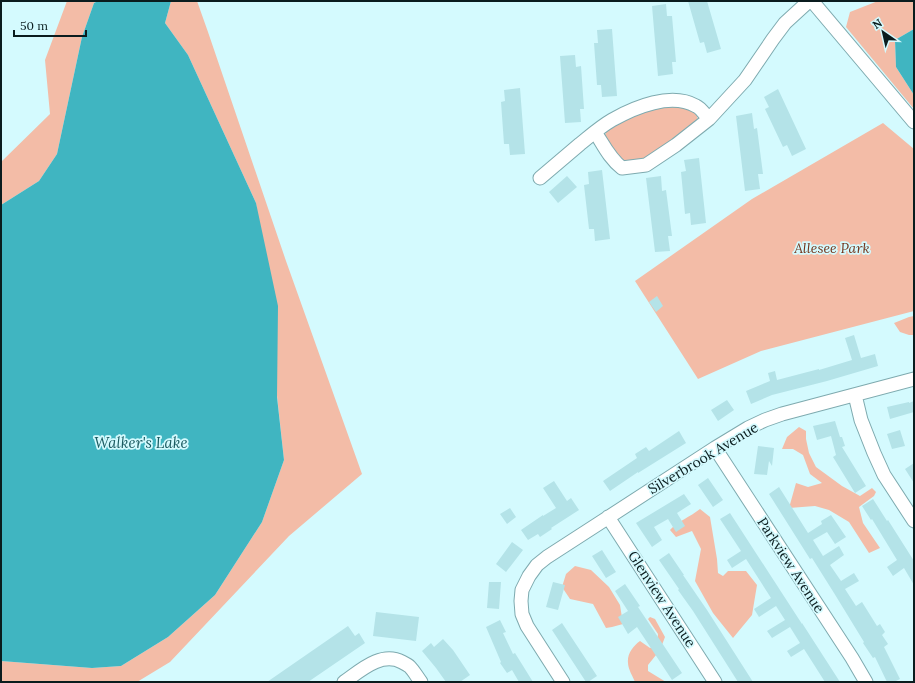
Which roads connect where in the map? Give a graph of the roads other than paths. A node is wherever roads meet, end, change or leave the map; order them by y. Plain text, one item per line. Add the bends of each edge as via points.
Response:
1 (809, 1) edge
2 (812, 1) edge
3 (709, 119) junction
4 (914, 122) edge
5 (595, 132) junction
6 (540, 178) dead end
7 (914, 378) edge
8 (855, 395) junction
9 (715, 448) junction
10 (608, 517) junction
11 (914, 521) edge
12 (344, 682) edge
13 (421, 682) edge
14 (563, 682) edge
15 (715, 682) edge
16 (866, 682) edge

1 - 3 street via 785,23 745,80
2 - 4 street
3 - 5 street via 698,106 669,100 639,108 611,120
3 - 5 street via 646,165 622,168 611,157
5 - 6 street
7 - 8 street, Silverbrook Avenue
8 - 9 street, Silverbrook Avenue via 765,420
8 - 11 street via 861,420 884,475
9 - 10 street, Silverbrook Avenue
9 - 16 street, Parkview Avenue
10 - 14 street, Silverbrook Avenue via 537,565 522,590 522,614 527,626
10 - 15 street, Glenview Avenue
12 - 13 street via 366,666 387,658 397,659 409,666

